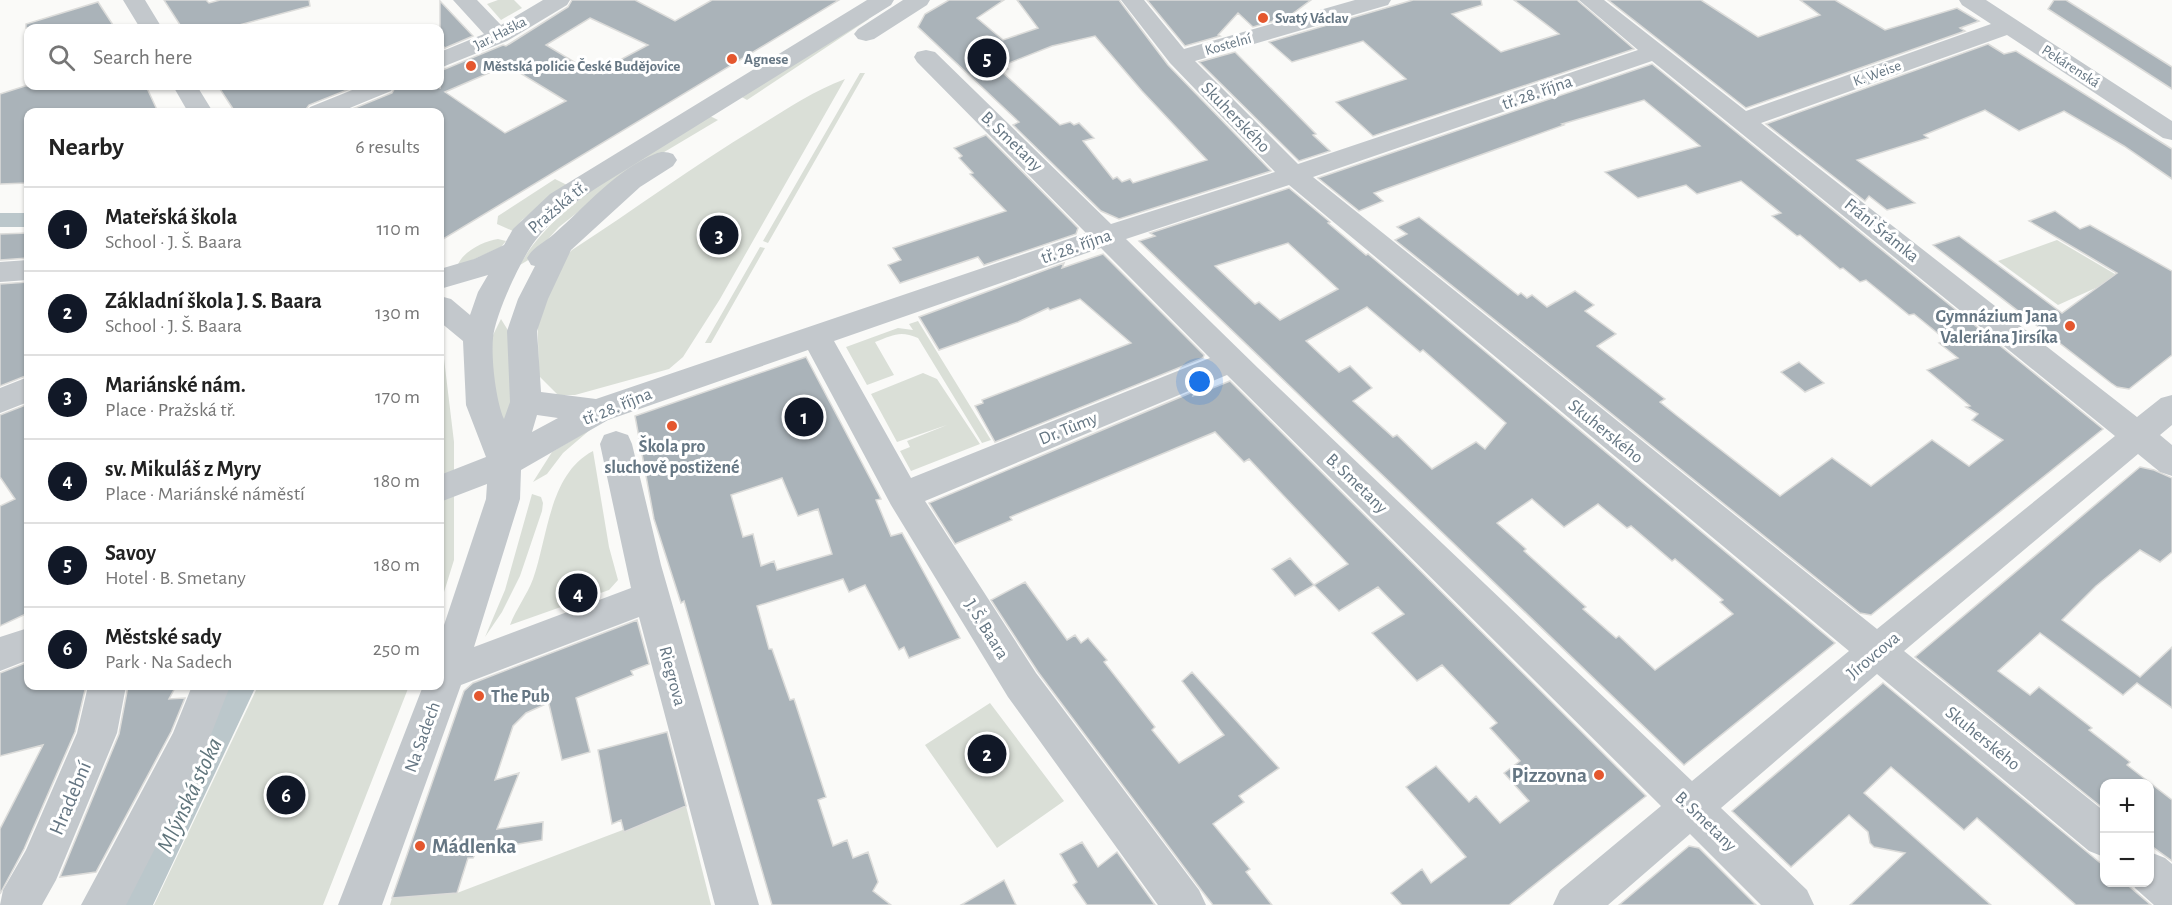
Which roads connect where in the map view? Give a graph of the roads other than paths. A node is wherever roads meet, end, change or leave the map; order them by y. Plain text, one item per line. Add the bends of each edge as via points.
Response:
1 (134, 0) edge
2 (464, 0) edge
3 (559, 0) edge
4 (883, 0) edge
5 (919, 0) edge
6 (1132, 0) edge
7 (1380, 0) edge
8 (1590, 0) edge
9 (1970, 0) edge
10 (149, 24) edge
11 (2009, 26) junction
12 (499, 36) junction
13 (1656, 52) junction
14 (926, 57) dead end
15 (1179, 58) junction
16 (444, 59) edge
17 (187, 90) edge
18 (372, 90) edge
19 (198, 108) edge
20 (329, 108) edge
21 (1744, 120) junction
22 (2172, 132) edge
23 (1293, 175) junction
24 (1108, 235) junction
25 (559, 245) junction
26 (512, 252) junction
27 (24, 255) edge
28 (0, 256) edge
29 (24, 270) edge
30 (0, 272) edge
31 (444, 278) edge
32 (444, 287) edge
33 (493, 292) junction
34 (444, 309) edge
35 (522, 332) junction
36 (815, 335) junction
37 (478, 337) junction
38 (1232, 361) junction
39 (24, 391) edge
40 (0, 401) edge
41 (526, 402) junction
42 (2172, 407) edge
43 (597, 411) junction
44 (2137, 435) junction
45 (616, 444) dead end
46 (505, 463) junction
47 (2172, 463) edge
48 (444, 487) edge
49 (903, 495) junction
50 (651, 596) junction
51 (24, 645) edge
52 (1877, 651) junction
53 (0, 654) edge
54 (446, 674) junction
55 (444, 679) edge
56 (106, 690) edge
57 (209, 690) edge
58 (440, 690) edge
59 (1692, 808) junction
60 (2100, 834) edge
61 (2154, 876) edge
62 (2172, 892) edge
63 (18, 905) edge
64 (103, 905) edge
65 (360, 905) edge
66 (737, 905) edge
67 (1184, 905) edge
68 (1575, 905) edge
69 (1792, 905) edge

1 - 10 street
2 - 12 street
3 - 12 street, Jar. Haška
4 - 26 street, Pražská tř. via 560,200 529,227
5 - 25 street, Pražská tř. via 630,181
6 - 15 street, Skuherského
7 - 15 street, Kostelní
8 - 13 street, Fráni Šrámka
9 - 11 street, Pekárenská
11 - 21 street, K. Weise
11 - 22 street, Pekárenská
12 - 16 street, Jar. Haška
13 - 21 street, Fráni Šrámka
13 - 23 street, tř. 28. října
14 - 24 street, B. Smetany
15 - 23 street, Skuherského
17 - 19 street
18 - 20 street
21 - 44 street, Fráni Šrámka
23 - 24 street, tř. 28. října
23 - 52 street, Skuherského
24 - 36 street, tř. 28. října
24 - 38 street, B. Smetany
25 - 33 street, Pražská tř.
25 - 35 street via 533,298
26 - 31 street via 484,266
26 - 33 street, Pražská tř.
27 - 28 street
29 - 30 street
32 - 33 street
33 - 35 street
33 - 37 street, Pražská tř.
34 - 37 street
35 - 41 street
36 - 43 street, tř. 28. října
36 - 49 street, J. Š. Baara
37 - 46 street, Pražská tř. via 482,405
38 - 49 street, Dr. Tůmy
38 - 59 street, B. Smetany
39 - 40 street
41 - 43 street
41 - 46 street
42 - 44 street, Jírovcova
43 - 46 street, tř. 28. října
44 - 47 street, Fráni Šrámka
44 - 52 street, Jírovcova
45 - 50 street, Riegrova
46 - 48 street, tř. 28. října
46 - 54 street, Na Sadech via 503,499
49 - 67 street, J. Š. Baara via 1022,685
50 - 54 street
50 - 66 street, Riegrova
51 - 53 street
52 - 59 street, Jírovcova
52 - 60 street, Skuherského
54 - 55 street, Na Sadech
56 - 63 street, Hradební via 98,733 42,865
57 - 64 street via 189,742
58 - 65 street, Na Sadech
59 - 68 street, Jírovcova
59 - 69 street, B. Smetany
61 - 62 street

